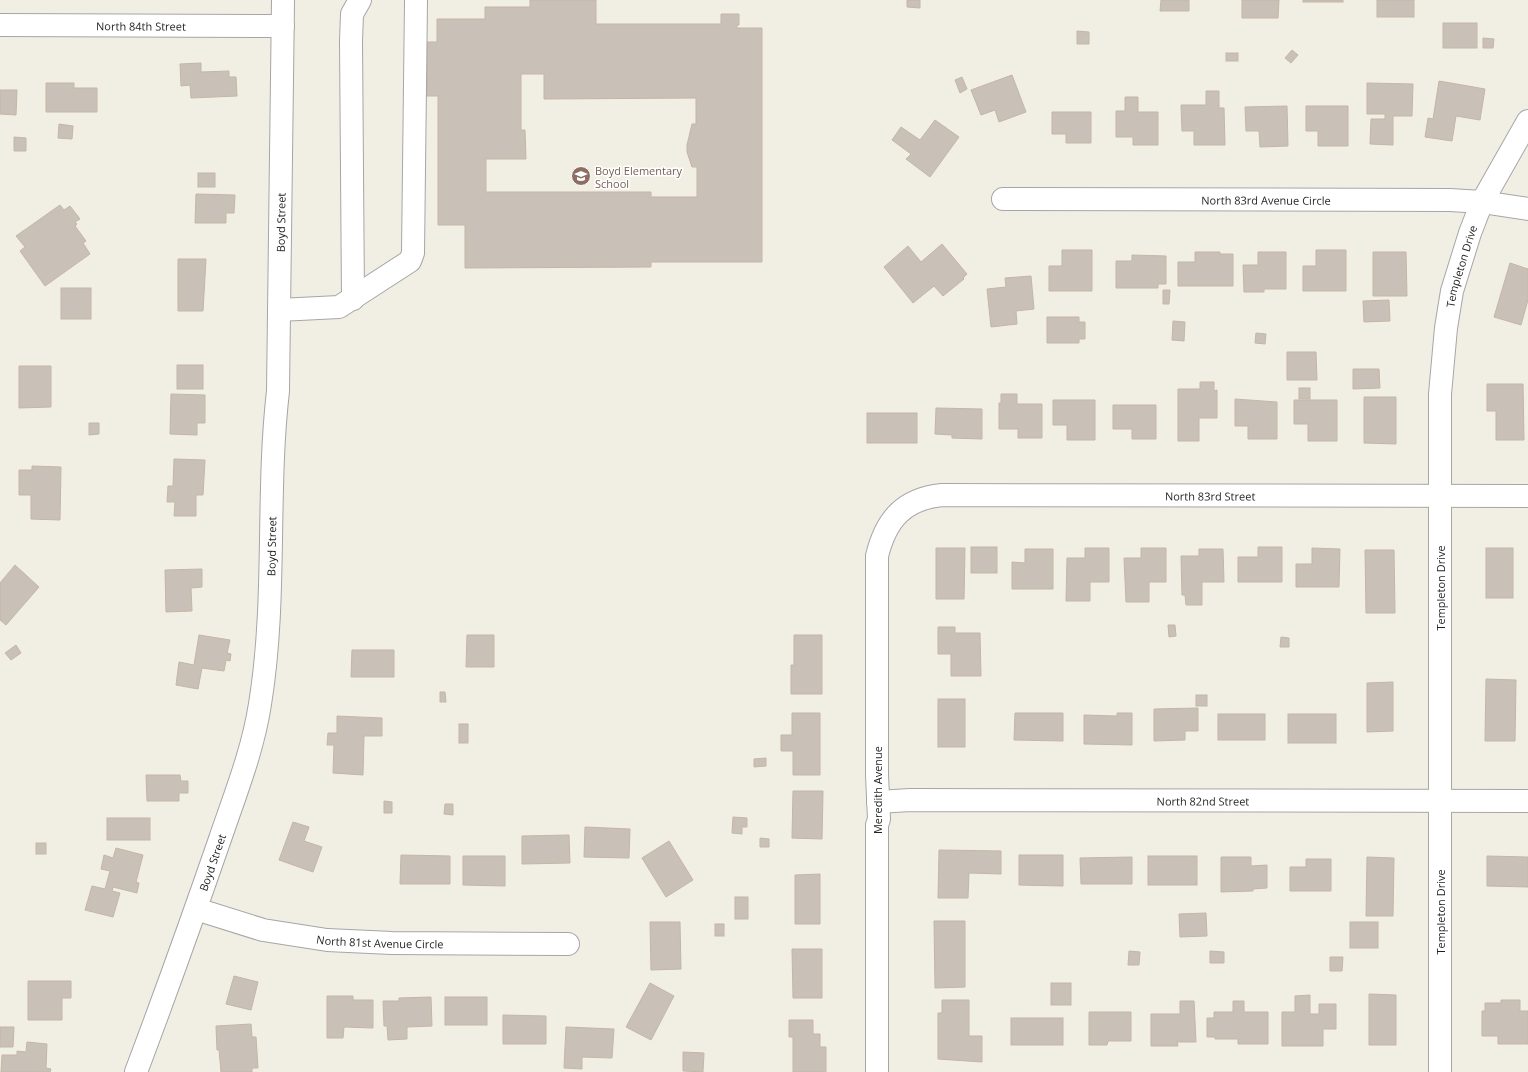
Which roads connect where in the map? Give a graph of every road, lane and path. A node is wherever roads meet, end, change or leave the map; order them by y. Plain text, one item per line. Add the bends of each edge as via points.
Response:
1 (283, 0) edge
2 (360, 0) edge
3 (416, 0) edge
4 (0, 24) edge
5 (283, 26) junction
6 (1528, 121) edge
7 (1003, 199) dead end
8 (1482, 202) junction
9 (1528, 209) edge
10 (353, 299) junction
11 (279, 310) junction
12 (1440, 496) junction
13 (1528, 496) edge
14 (897, 514) joint
15 (1528, 800) edge
16 (1440, 801) junction
17 (878, 802) junction
18 (196, 909) junction
19 (568, 944) dead end
20 (136, 1072) edge
21 (877, 1072) edge
22 (1440, 1072) edge

1 - 5 street, Boyd Street
2 - 10 street via 352,14 351,35
3 - 10 street via 413,253 410,261
4 - 5 street, North 84th Street
5 - 11 street, Boyd Street
6 - 8 street, Templeton Drive
7 - 8 street, North 83rd Avenue Circle
8 - 9 street, North 83rd Avenue Circle
8 - 12 street, Templeton Drive via 1452,291 1446,328 1440,394
10 - 11 street via 340,307
11 - 18 street, Boyd Street via 268,656 260,707 245,767
12 - 13 street, North 83rd Street
12 - 14 street, North 83rd Street via 942,495 913,503
12 - 16 street, Templeton Drive
14 - 17 street, Meredith Avenue via 881,538 877,556
15 - 16 street, North 82nd Street
16 - 17 street, North 82nd Street
16 - 22 street, Templeton Drive
17 - 21 street, Meredith Avenue
18 - 19 street, North 81st Avenue Circle via 263,930 327,940
18 - 20 street, Boyd Street

